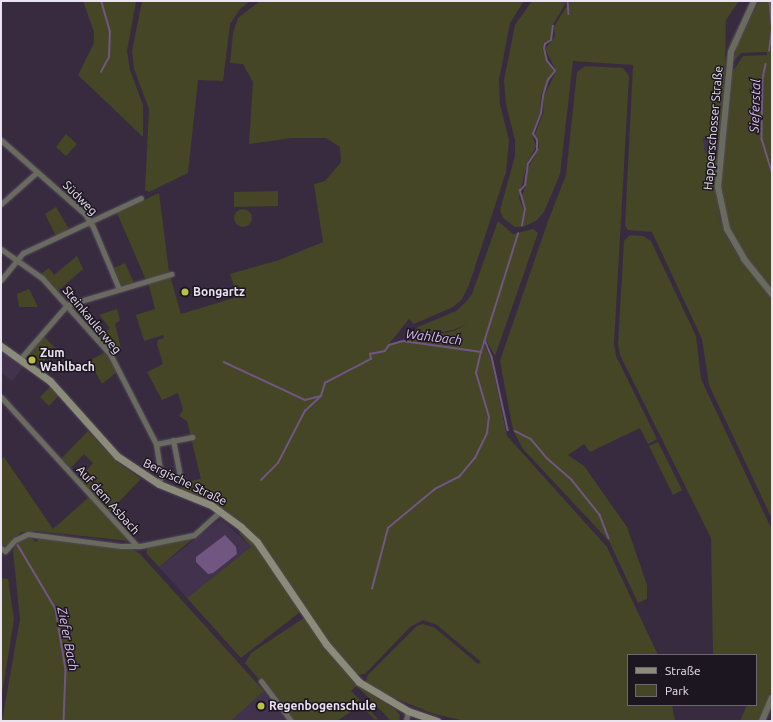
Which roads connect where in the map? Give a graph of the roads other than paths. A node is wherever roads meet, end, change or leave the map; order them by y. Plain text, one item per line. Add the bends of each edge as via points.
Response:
1 (754, 1) edge
2 (1, 140) edge
3 (37, 172) junction
4 (141, 198) dead end
5 (1, 204) edge
6 (90, 222) junction
7 (1, 249) edge
8 (17, 258) junction
9 (171, 274) dead end
10 (1, 280) edge
11 (119, 289) junction
12 (772, 294) edge
13 (67, 305) junction
14 (1, 346) edge
15 (21, 358) junction
16 (1, 397) edge
17 (192, 437) dead end
18 (173, 440) junction
19 (156, 444) junction
20 (181, 481) dead end
21 (159, 484) junction
22 (221, 511) junction
23 (137, 546) junction
24 (3, 550) edge
25 (261, 681) dead end
26 (772, 698) edge
27 (408, 711) junction
28 (291, 721) edge
29 (406, 721) edge
30 (437, 721) edge
31 (762, 721) edge

1 - 12 street, Happerschosser Straße via 731,52 718,187 726,229 744,259
2 - 3 street, Südweg
3 - 5 street
3 - 6 street, Südweg
4 - 6 street
6 - 8 street
6 - 11 street, Südweg
7 - 8 street, Steinkaulerweg
8 - 10 street
8 - 13 street, Steinkaulerweg via 42,278
9 - 11 street
11 - 13 street
13 - 15 street
13 - 19 street, Steinkaulerweg via 110,354
14 - 15 main road, Bergische Straße
15 - 21 main road, Bergische Straße via 59,389 117,456
16 - 23 street, Auf dem Asbach
17 - 18 street
18 - 19 street
18 - 20 street
19 - 21 street, Steinkaulerweg via 161,475
21 - 22 main road, Bergische Straße
22 - 23 street, Auf dem Asbach via 194,535
22 - 27 main road, Bergische Straße via 257,542 326,644 359,682
23 - 24 street via 28,534
25 - 28 street
26 - 31 street
27 - 29 street
27 - 30 main road, Bergische Straße

